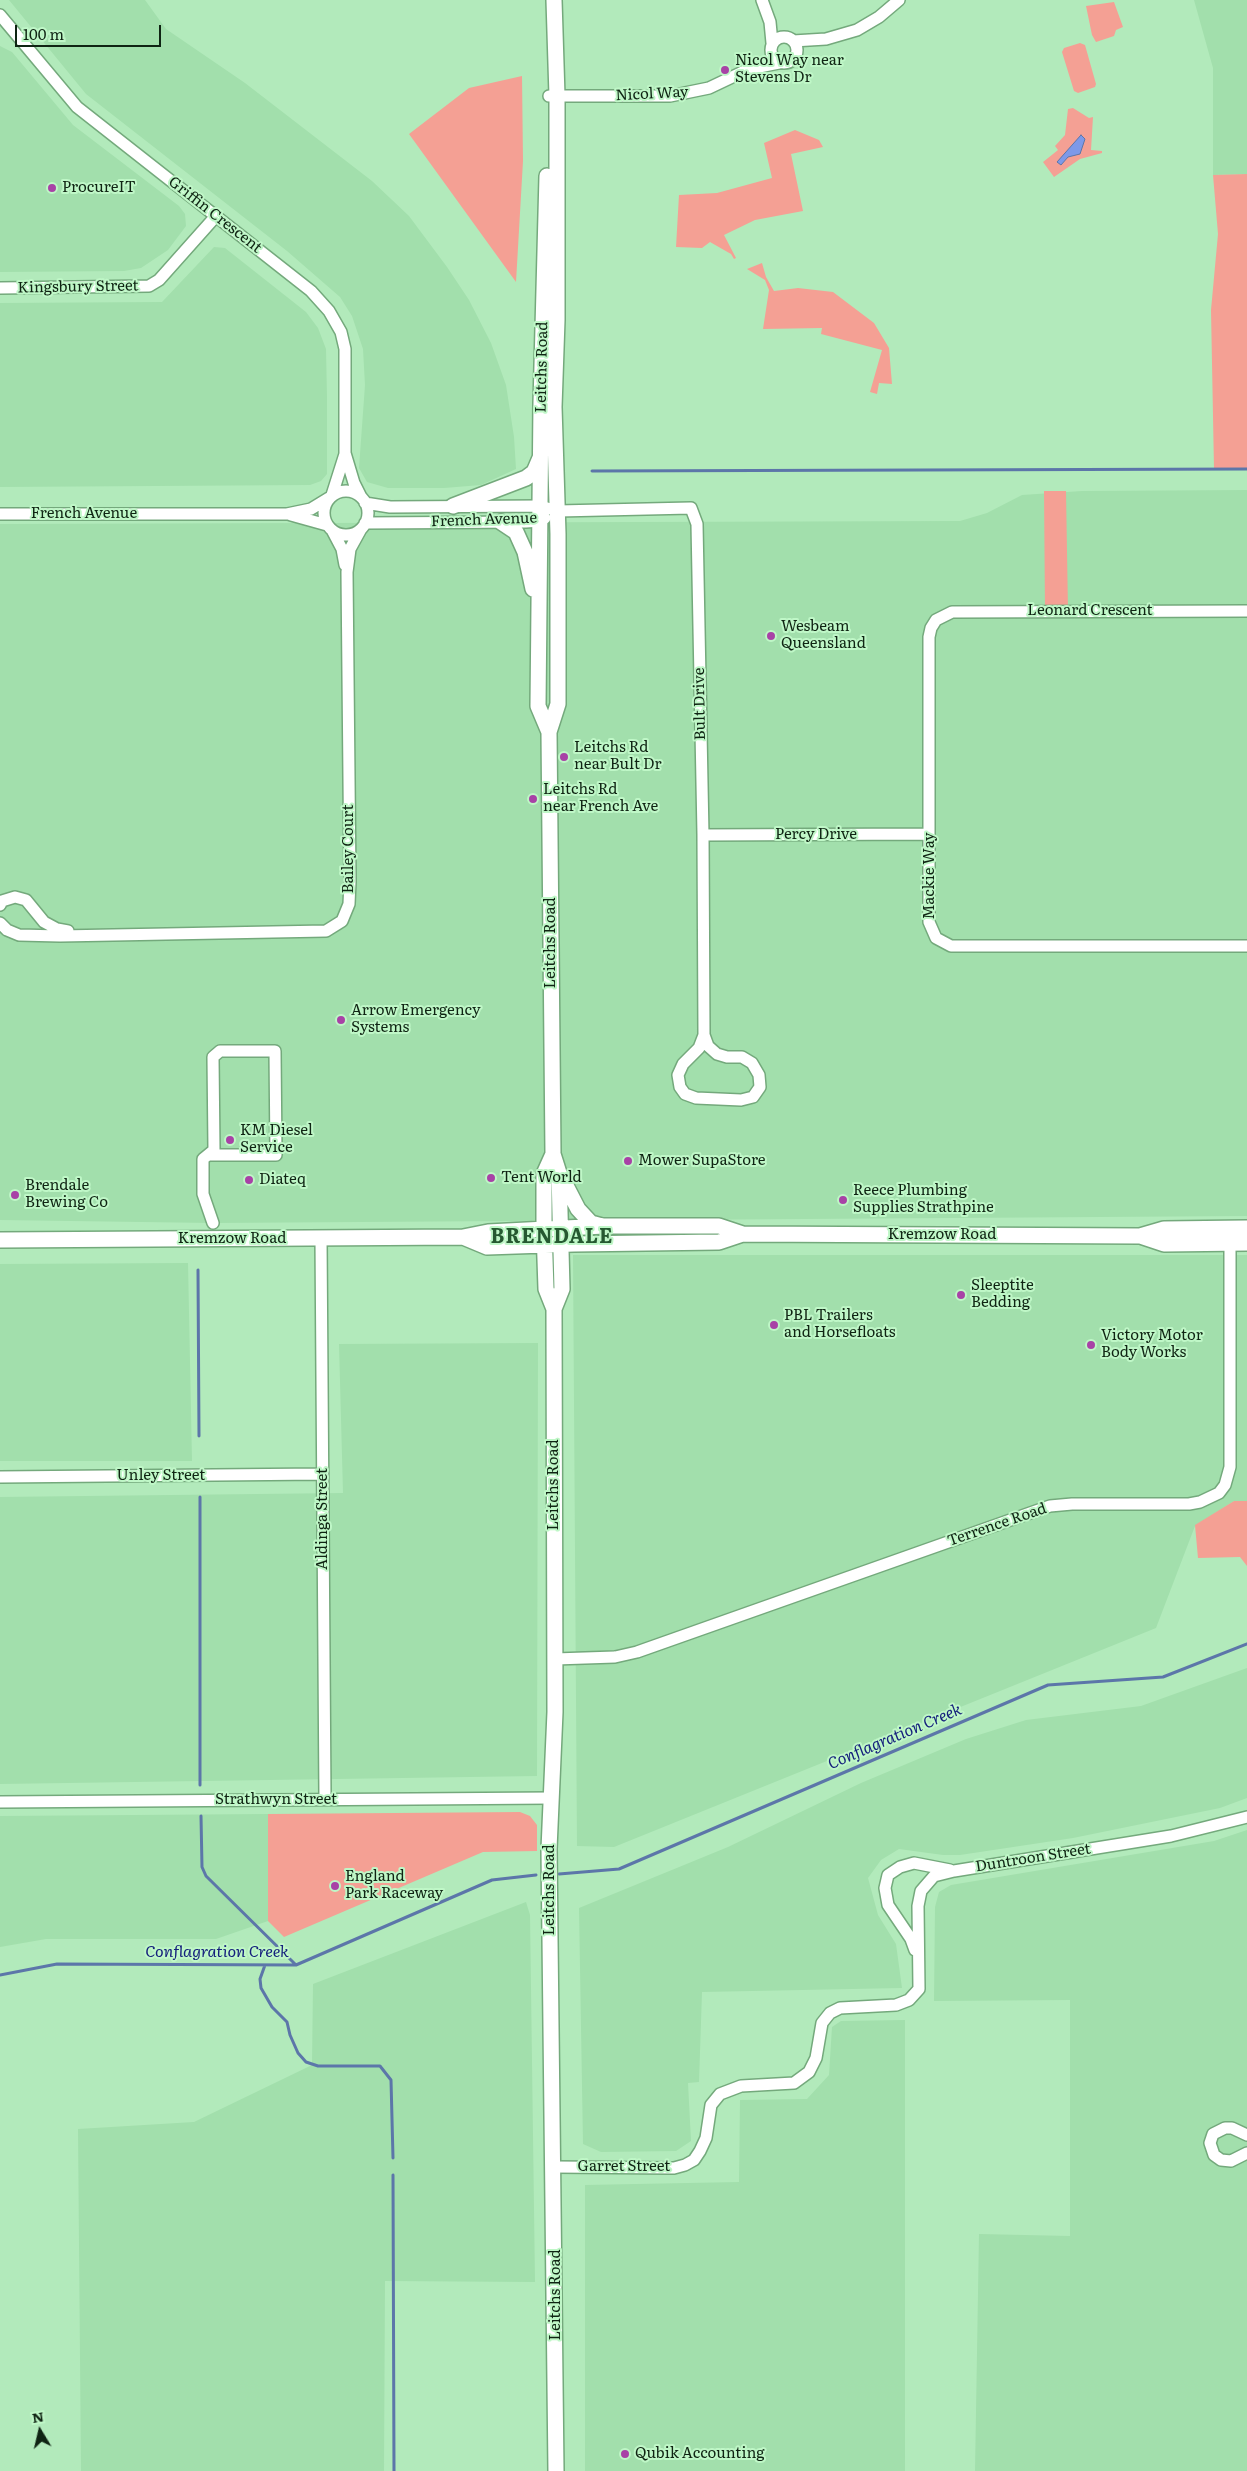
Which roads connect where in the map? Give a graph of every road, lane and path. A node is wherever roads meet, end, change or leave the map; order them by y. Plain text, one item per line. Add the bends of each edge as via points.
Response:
1 (554, 0) edge
2 (762, 0) edge
3 (899, 0) edge
4 (767, 12) junction
5 (0, 16) edge
6 (789, 39) junction
7 (826, 39) junction
8 (771, 46) junction
9 (796, 55) junction
10 (779, 63) junction
11 (749, 69) junction
12 (553, 96) junction
13 (216, 216) junction
14 (0, 288) edge
15 (345, 453) junction
16 (541, 458) junction
17 (331, 496) junction
18 (363, 500) junction
19 (453, 506) junction
20 (540, 506) junction
21 (558, 511) junction
22 (0, 514) edge
23 (287, 514) junction
24 (540, 521) junction
25 (501, 522) junction
26 (363, 526) junction
27 (330, 527) junction
28 (346, 572) junction
29 (1247, 611) edge
30 (936, 620) joint
31 (540, 645) junction
32 (549, 732) junction
33 (929, 834) junction
34 (703, 835) junction
35 (0, 904) edge
36 (0, 923) edge
37 (80, 934) junction
38 (1247, 946) edge
39 (704, 1035) junction
40 (553, 1154) junction
41 (208, 1155) junction
42 (559, 1173) junction
43 (213, 1223) dead end
44 (604, 1226) junction
45 (1230, 1228) junction
46 (1247, 1228) edge
47 (560, 1229) junction
48 (544, 1230) junction
49 (743, 1234) junction
50 (1140, 1236) junction
51 (463, 1237) junction
52 (321, 1238) junction
53 (0, 1240) edge
54 (1247, 1243) edge
55 (561, 1244) junction
56 (1230, 1244) junction
57 (545, 1245) junction
58 (554, 1308) junction
59 (322, 1474) junction
60 (0, 1477) edge
61 (555, 1658) junction
62 (552, 1798) junction
63 (325, 1799) junction
64 (0, 1802) edge
65 (1247, 1817) edge
66 (954, 1871) junction
67 (888, 1905) junction
68 (918, 1906) junction
69 (918, 1959) junction
70 (919, 1989) joint
71 (1247, 2135) edge
72 (1247, 2154) edge
73 (555, 2167) junction
74 (556, 2471) edge

1 - 12 street, Leitchs Road
2 - 4 street
3 - 7 street via 867,24
4 - 6 street
4 - 8 street
5 - 13 street, Griffin Crescent via 77,107
6 - 7 street
6 - 8 street via 778,38
6 - 9 street via 796,48
7 - 9 street
8 - 10 street via 772,57
8 - 11 street, Nicol Way
9 - 10 street via 788,63
10 - 11 street, Nicol Way
11 - 12 street, Nicol Way via 709,88 670,96
12 - 16 street, Leitchs Road
12 - 21 street, Leitchs Road via 557,320 554,407
13 - 14 street, Kingsbury Street via 159,280 149,286
13 - 15 street, Griffin Crescent via 311,291 336,320 346,349
15 - 17 street, Griffin Crescent
15 - 18 street, Griffin Crescent
16 - 19 street via 534,472 526,478
16 - 20 street, Leitchs Road
17 - 18 street via 349,491
17 - 23 street, French Avenue via 311,509
17 - 27 street via 324,511
18 - 19 street, French Avenue via 390,508
18 - 26 street via 367,510
19 - 20 street, French Avenue
20 - 21 street, French Avenue
20 - 24 street, Leitchs Road
21 - 24 street, French Avenue
21 - 32 street, Leitchs Road via 558,704
21 - 34 street, Bult Drive via 690,508 697,524
22 - 23 street, French Avenue
23 - 27 street, French Avenue
24 - 25 street, French Avenue
24 - 31 street, Leitchs Road
25 - 26 street, French Avenue
25 - 31 street via 516,532 525,552 532,579
26 - 27 street via 350,534 337,533
26 - 28 street, Bailey Court via 350,549
27 - 28 street, Bailey Court via 342,549
28 - 37 street, Bailey Court via 350,882 349,904 342,921 326,931
29 - 30 street, Leonard Crescent via 960,611
30 - 33 street, Mackie Way via 929,637
31 - 32 street, Leitchs Road via 538,706
32 - 40 street, Leitchs Road
33 - 34 street, Percy Drive
33 - 38 street, Mackie Way via 930,926 936,938 945,945
34 - 39 street, Bult Drive
35 - 37 street, Bailey Court via 15,896 26,900 44,922 57,929
36 - 37 street, Bailey Court via 19,935
39 - 39 street via 716,1054 742,1057 752,1063 759,1075 760,1087 754,1097 741,1100 696,1098 685,1094 678,1075 683,1064 699,1048
40 - 42 street, Leitchs Road
40 - 48 street, Leitchs Road via 544,1174
41 - 41 street via 214,1150 213,1057 220,1051 275,1051 276,1155
41 - 43 street via 203,1159 203,1194
42 - 44 street via 578,1209 592,1223
42 - 47 street, Leitchs Road
44 - 47 street, Kremzow Road
44 - 49 street, Kremzow Road via 718,1226
45 - 46 street, Kremzow Road
45 - 50 street, Kremzow Road via 1164,1229
45 - 56 street, Terrence Road
47 - 48 street, Kremzow Road
47 - 55 street, Leitchs Road
48 - 51 street, Kremzow Road via 488,1232
48 - 57 street, Leitchs Road
49 - 50 street, Kremzow Road
49 - 55 street, Kremzow Road via 719,1242
50 - 56 street, Kremzow Road via 1164,1244
51 - 52 street, Kremzow Road
51 - 57 street, Kremzow Road via 487,1248
52 - 53 street, Kremzow Road
52 - 59 street, Aldinga Street
54 - 56 street, Kremzow Road
55 - 57 street, Kremzow Road
55 - 58 street, Leitchs Road via 562,1289
56 - 61 street, Terrence Road via 1230,1468 1225,1485 1210,1498 1188,1504 1050,1506 632,1653 600,1658
57 - 58 street, Leitchs Road via 546,1289
58 - 61 street, Leitchs Road
59 - 60 street, Unley Street
59 - 63 street, Aldinga Street
61 - 62 street, Leitchs Road
62 - 63 street, Strathwyn Street
62 - 73 street, Leitchs Road via 549,1905
63 - 64 street, Strathwyn Street
65 - 66 street, Duntroon Street via 1171,1836
66 - 67 street via 914,1863 900,1867 888,1875 885,1888
66 - 68 street, Duntroon Street via 934,1876 921,1891
67 - 68 street via 902,1914 912,1912
67 - 69 street via 911,1939
68 - 69 street, Duntroon Street
69 - 70 street, Duntroon Street
70 - 73 street, Garret Street via 908,2000 896,2005 840,2008 830,2013 822,2023 816,2058 809,2072 794,2083 741,2086 720,2094 711,2105 706,2138 700,2151 686,2165 674,2168
71 - 72 street via 1225,2128 1213,2134 1210,2143 1214,2156 1222,2160 1230,2161
73 - 74 street, Leitchs Road

